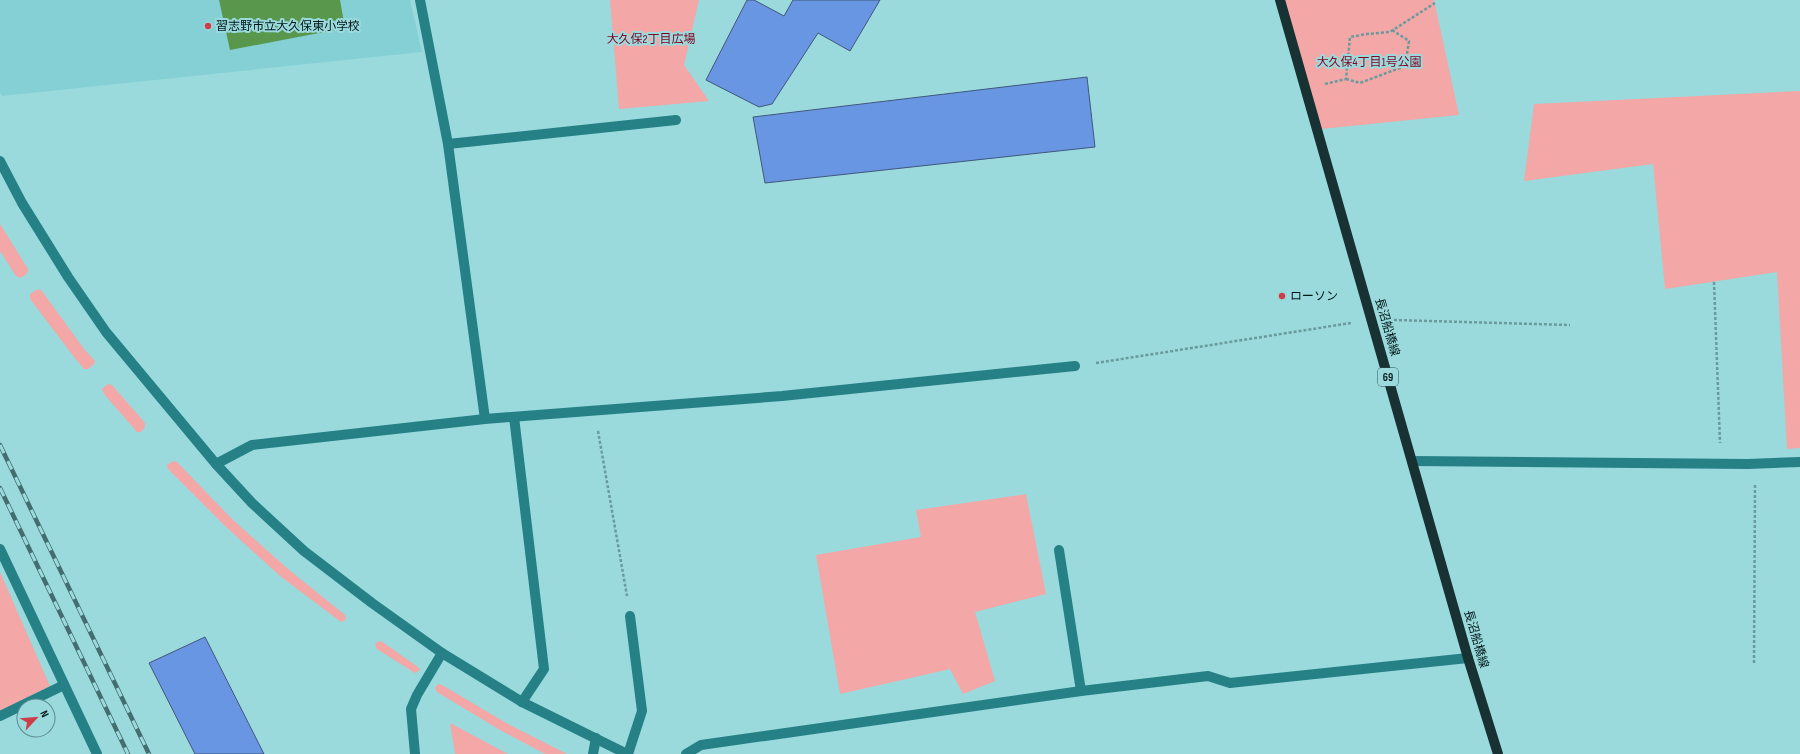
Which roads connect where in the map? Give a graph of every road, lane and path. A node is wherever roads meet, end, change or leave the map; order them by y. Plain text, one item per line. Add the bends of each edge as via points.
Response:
1 (420, 0) edge
2 (1280, 0) edge
3 (1435, 3) dead end
4 (1392, 30) junction
5 (1346, 79) junction
6 (1323, 84) dead end
7 (676, 120) dead end
8 (448, 144) junction
9 (0, 161) edge
10 (1714, 282) dead end
11 (1372, 320) junction
12 (1570, 325) dead end
13 (1075, 366) joint
14 (594, 410) junction
15 (514, 417) junction
16 (485, 419) junction
17 (1412, 461) junction
18 (1800, 462) edge
19 (1720, 463) junction
20 (216, 464) junction
21 (1755, 464) junction
22 (0, 549) edge
23 (1059, 550) dead end
24 (630, 616) joint
25 (442, 653) junction
26 (1468, 658) junction
27 (1754, 663) dead end
28 (64, 684) junction
29 (1081, 691) junction
30 (522, 702) junction
31 (0, 716) edge
32 (596, 738) junction
33 (97, 754) edge
34 (415, 754) edge
35 (593, 754) edge
36 (627, 754) edge
37 (686, 754) edge
38 (1498, 754) edge

1 - 8 street
2 - 11 main road, 長沼船橋線 / 69
3 - 4 path
4 - 5 path via 1350,38
4 - 5 path via 1409,41 1405,66 1360,83
5 - 6 path
7 - 8 street
8 - 16 street
9 - 20 street via 22,203 106,332
10 - 19 path
11 - 12 path
11 - 13 path
11 - 17 main road, 長沼船橋線 / 69
13 - 14 street via 782,396
14 - 15 street
14 - 24 path
15 - 16 street
15 - 30 street via 544,669
16 - 20 street via 252,445
17 - 19 street
17 - 26 main road, 長沼船橋線 / 69
18 - 21 street
19 - 21 street
20 - 25 street via 252,504 304,551
21 - 27 path
22 - 28 street
23 - 29 street
24 - 36 street via 642,711
25 - 30 street
25 - 34 street via 411,709
26 - 29 street via 1230,683 1208,676
26 - 38 main road, 長沼船橋線 / 69
28 - 31 street
28 - 33 street
29 - 37 street via 701,745
30 - 32 street
32 - 35 street
32 - 36 street

